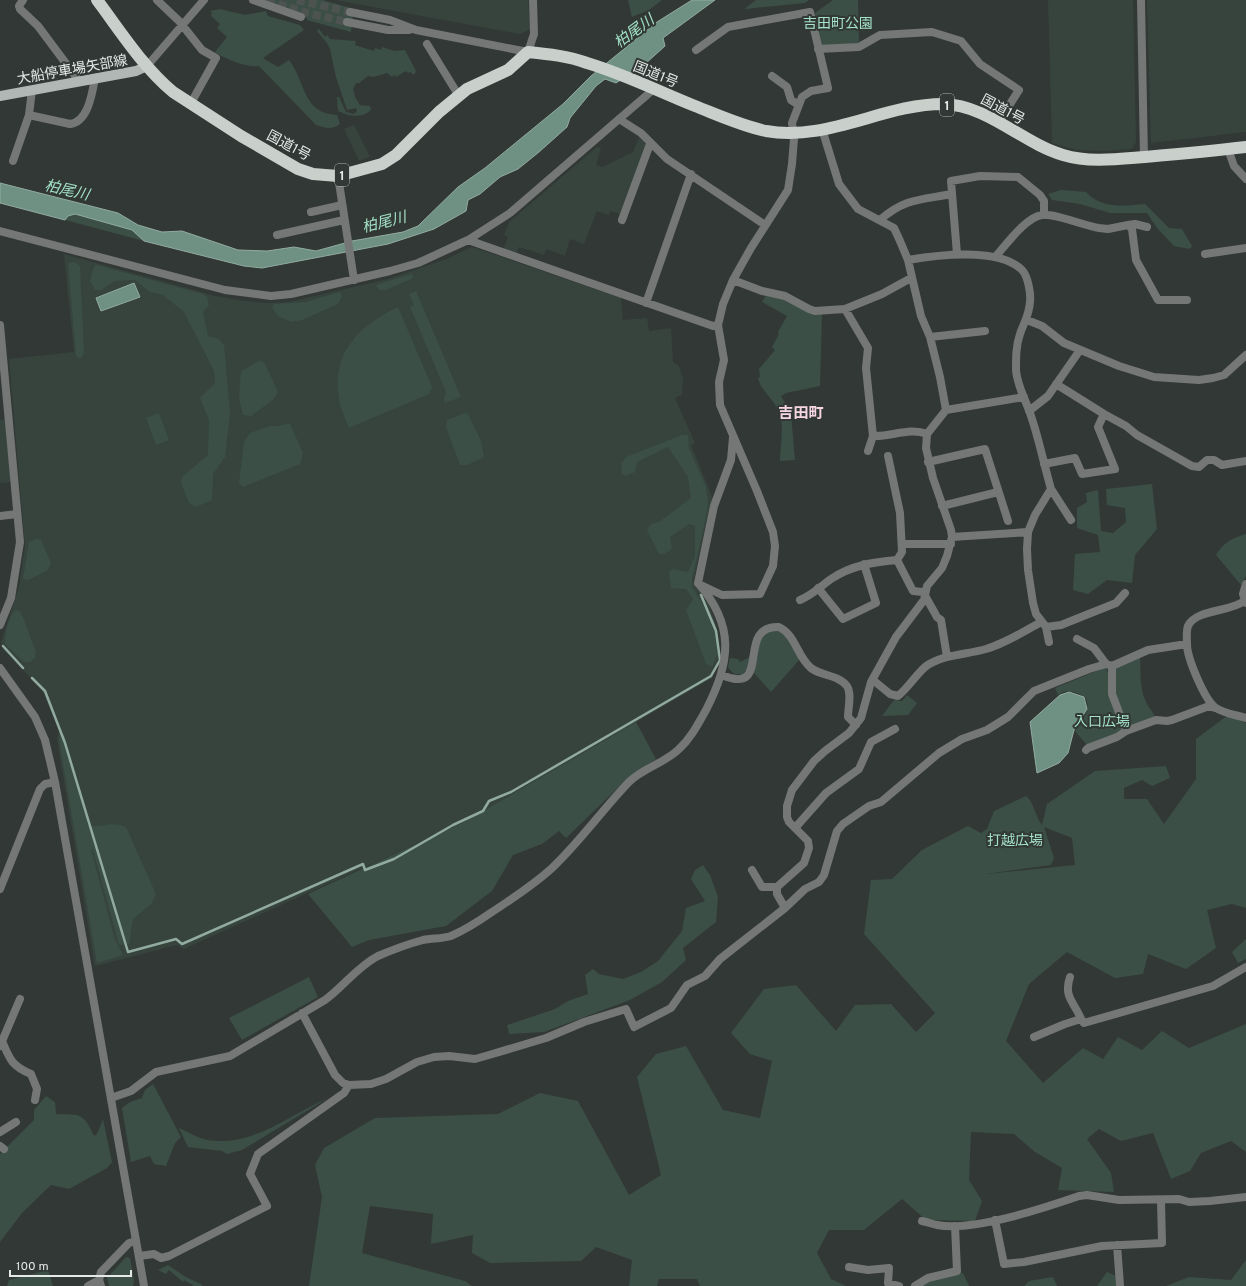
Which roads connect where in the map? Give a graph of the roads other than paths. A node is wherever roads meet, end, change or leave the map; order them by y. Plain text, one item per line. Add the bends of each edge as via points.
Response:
1 (23, 0) edge
2 (97, 0) edge
3 (157, 0) edge
4 (204, 0) edge
5 (253, 0) edge
6 (533, 0) edge
7 (1141, 0) edge
8 (350, 12) tunnel mouth
9 (301, 17) dead end
10 (347, 22) tunnel mouth
11 (182, 26) junction
12 (416, 30) junction
13 (427, 44) dead end
14 (818, 49) junction
15 (696, 50) dead end
16 (528, 52) junction
17 (147, 66) junction
18 (772, 76) dead end
19 (95, 78) junction
20 (79, 81) junction
21 (650, 88) junction
22 (32, 90) junction
23 (0, 96) edge
24 (459, 96) junction
25 (191, 104) junction
26 (799, 105) junction
27 (29, 115) junction
28 (619, 119) junction
29 (998, 123) junction
30 (822, 129) junction
31 (793, 133) junction
32 (650, 144) junction
33 (1246, 147) edge
34 (1228, 149) junction
35 (1144, 157) junction
36 (13, 161) dead end
37 (691, 174) junction
38 (338, 176) junction
39 (1246, 180) edge
40 (952, 194) junction
41 (342, 205) junction
42 (311, 212) dead end
43 (1044, 214) junction
44 (622, 220) dead end
45 (880, 220) junction
46 (345, 222) junction
47 (765, 224) junction
48 (1128, 225) junction
49 (1147, 227) dead end
50 (0, 231) edge
51 (277, 235) dead end
52 (468, 240) junction
53 (1246, 248) edge
54 (957, 254) junction
55 (1205, 254) dead end
56 (995, 257) junction
57 (908, 260) junction
58 (911, 278) junction
59 (354, 280) junction
60 (733, 280) junction
61 (1187, 300) dead end
62 (646, 303) junction
63 (845, 309) junction
64 (1027, 320) junction
65 (0, 325) edge
66 (718, 325) junction
67 (0, 330) edge
68 (986, 331) dead end
69 (930, 337) junction
70 (1080, 350) junction
71 (1246, 355) edge
72 (2, 378) edge
73 (1056, 384) junction
74 (1024, 397) junction
75 (946, 410) junction
76 (1030, 411) junction
77 (1104, 414) junction
78 (927, 434) junction
79 (734, 435) junction
80 (873, 436) junction
81 (868, 451) dead end
82 (888, 456) dead end
83 (1246, 461) edge
84 (928, 462) junction
85 (1044, 464) junction
86 (1050, 489) junction
87 (998, 492) junction
88 (942, 506) junction
89 (17, 514) junction
90 (0, 516) edge
91 (1008, 520) dead end
92 (1071, 520) dead end
93 (1028, 532) junction
94 (951, 541) junction
95 (902, 544) junction
96 (897, 560) junction
97 (864, 564) junction
98 (698, 583) junction
99 (1246, 584) edge
100 (818, 588) junction
101 (1125, 593) dead end
102 (925, 596) junction
103 (800, 600) dead end
104 (1245, 602) edge
105 (0, 625) edge
106 (1044, 625) junction
107 (1077, 639) dead end
108 (1049, 642) dead end
109 (1187, 644) junction
110 (947, 657) junction
111 (1109, 665) junction
112 (0, 668) edge
113 (722, 675) junction
114 (873, 680) junction
115 (1215, 708) junction
116 (1246, 718) edge
117 (856, 725) junction
118 (895, 729) dead end
119 (1126, 731) junction
120 (1086, 750) dead end
121 (55, 782) junction
122 (795, 828) junction
123 (752, 870) dead end
124 (777, 887) junction
125 (0, 889) edge
126 (785, 908) junction
127 (1246, 967) edge
128 (1070, 977) dead end
129 (20, 999) dead end
130 (302, 1013) junction
131 (1081, 1020) junction
132 (1034, 1037) dead end
133 (1, 1044) edge
134 (349, 1085) junction
135 (111, 1098) junction
136 (35, 1100) dead end
137 (16, 1122) dead end
138 (0, 1132) edge
139 (1246, 1197) edge
140 (1161, 1200) junction
141 (995, 1220) junction
142 (922, 1221) dead end
143 (955, 1226) junction
144 (136, 1241) junction
145 (1117, 1245) junction
146 (139, 1256) junction
147 (849, 1266) dead end
148 (100, 1283) edge
149 (1120, 1285) dead end
150 (88, 1286) edge
151 (144, 1286) edge
152 (899, 1286) edge
153 (915, 1286) edge

1 - 20 street via 20,9 38,26
2 - 17 highway, 国道1号 / 1
3 - 11 street
4 - 11 street
5 - 9 street
6 - 16 street via 534,34
7 - 35 street
8 - 12 street via 390,20
10 - 12 street via 388,30
11 - 17 street
11 - 25 street via 202,50 216,58
12 - 16 street
13 - 24 street
14 - 15 street via 810,12 728,27
14 - 26 street via 828,88 811,91 802,97
14 - 29 street via 859,47 880,34 932,32 961,41 980,64 1019,90
16 - 21 highway, 国道1号 / 1 via 573,59 597,66
16 - 24 highway, 国道1号 / 1 via 508,70 476,84
17 - 19 main road, 大船停車場矢部線 via 136,71
17 - 25 highway, 国道1号 / 1 via 160,81
18 - 26 street via 787,87 792,100
19 - 20 main road, 大船停車場矢部線
19 - 27 street via 84,116 75,123
20 - 22 main road, 大船停車場矢部線
21 - 28 street
21 - 31 highway, 国道1号 / 1 via 747,125 767,131
22 - 23 main road, 大船停車場矢部線
22 - 27 street
24 - 38 highway, 国道1号 / 1 via 396,155 382,164
25 - 38 highway, 国道1号 / 1 via 298,169 313,174
26 - 31 street via 792,123
27 - 36 street
28 - 32 street via 641,134
28 - 52 street via 510,213
29 - 30 highway, 国道1号 / 1 via 964,106 944,104 909,109
29 - 35 highway, 国道1号 / 1 via 1043,148 1064,156 1107,160
30 - 31 highway, 国道1号 / 1
30 - 45 street via 838,184 858,209
31 - 47 street via 788,190
32 - 37 street via 667,159
32 - 44 street
33 - 34 highway, 国道1号 / 1
34 - 35 highway, 国道1号 / 1
34 - 39 street via 1234,166
37 - 47 street
37 - 62 street
38 - 41 street
40 - 43 street via 951,181 960,178 1018,177 1040,195 1044,201
40 - 45 street via 910,201 888,212
40 - 54 street
41 - 42 street
41 - 46 street
43 - 48 street via 1099,228
43 - 56 street via 1034,217
45 - 57 street via 894,228
46 - 51 street
46 - 59 street
47 - 60 street
48 - 49 street
48 - 61 street via 1132,229 1136,260 1158,300
50 - 59 street via 247,294 291,294
52 - 59 street via 418,263
52 - 62 street
53 - 55 street
54 - 56 street
54 - 57 street
56 - 64 street via 1016,265 1023,271 1030,301
57 - 58 street
58 - 63 street via 882,294
58 - 69 street via 921,316
60 - 63 street via 762,291 786,296 809,309
60 - 66 street
62 - 66 street via 713,326
63 - 80 street via 868,348 866,368
64 - 70 street via 1042,326 1064,343
64 - 74 street via 1020,335 1016,358 1016,372
65 - 67 street
66 - 79 street via 724,360 719,382 720,405
67 - 72 street
68 - 69 street
69 - 75 street
70 - 71 street via 1154,377 1199,380 1224,375
70 - 73 street
72 - 89 street
73 - 76 street via 1048,396
73 - 77 street
74 - 75 street
74 - 76 street
75 - 78 street
76 - 85 street
77 - 83 street via 1192,466 1198,467 1207,460 1222,464
77 - 85 street via 1098,427 1115,469 1082,474 1075,458
78 - 80 street via 918,430
78 - 84 street
79 - 98 street via 732,460 714,506
79 - 98 street via 773,532 773,566 760,594 722,594
80 - 81 street
82 - 95 street via 900,513
84 - 87 street via 985,449
84 - 88 street
85 - 86 street
86 - 92 street
86 - 93 street
87 - 88 street
87 - 91 street
88 - 94 street
89 - 90 street
89 - 105 street via 20,542 17,564 11,598
93 - 94 street
93 - 106 street via 1030,587 1036,614
94 - 95 street
94 - 102 street via 942,568 927,586
95 - 96 street via 902,552
96 - 97 street
96 - 102 street via 913,590 923,592
97 - 100 street via 832,578
97 - 100 street via 876,603 842,619
98 - 113 street via 721,618 726,642
99 - 104 street
100 - 103 street
101 - 106 street via 1116,603 1061,625
102 - 110 street via 941,620
102 - 114 street via 896,637
104 - 109 street via 1233,608 1208,612 1191,622 1187,630
106 - 108 street
106 - 110 street via 973,653
107 - 111 street via 1094,648
109 - 111 street via 1148,650
109 - 115 street via 1187,652 1196,678
110 - 114 street via 925,668 898,696 890,694
111 - 119 street via 1112,694
111 - 126 street via 1089,669 1034,691 997,725 962,739 939,753 881,802 869,806 843,824 834,839 824,875 819,882 805,889
112 - 121 street via 35,717 45,740
113 - 117 street via 738,679 751,672 759,633 765,628 779,626 790,635 812,669 838,679 848,687 848,717
113 - 130 street via 697,728 680,749 631,781 551,869 515,897 465,928 449,936 398,948 367,962 336,992
114 - 117 street via 861,718
115 - 116 street
115 - 119 street via 1209,706 1167,722 1156,720
117 - 122 street via 814,761 792,790 787,816
118 - 122 street via 871,742 859,769 826,793
119 - 120 street
121 - 125 street via 45,784 40,789
121 - 135 street
122 - 124 street via 808,841 807,856 804,863
123 - 124 street via 762,887
124 - 126 street via 777,894
126 - 134 street via 720,959 705,976 687,985 671,1008 634,1027 626,1010 475,1059 434,1057 417,1062 371,1084
127 - 131 street via 1213,986 1084,1023
128 - 131 street via 1069,999 1078,1010
129 - 133 street
130 - 134 street via 335,1074 343,1083
130 - 135 street via 230,1056 156,1072 131,1091
131 - 132 street
133 - 136 street via 18,1068 31,1074 37,1089
134 - 146 street via 344,1093 258,1154 250,1174 268,1206 169,1256
135 - 144 street
137 - 138 street
139 - 140 street via 1210,1201
140 - 141 street via 1120,1200 1087,1195
140 - 145 street via 1162,1243
141 - 143 street
141 - 145 street via 1004,1264
142 - 143 street via 937,1226
143 - 153 street via 957,1271 928,1278
144 - 146 street
144 - 148 street via 130,1242 110,1262 99,1275
145 - 149 street
146 - 151 street
147 - 152 street via 868,1270 889,1268 888,1283
148 - 150 street

